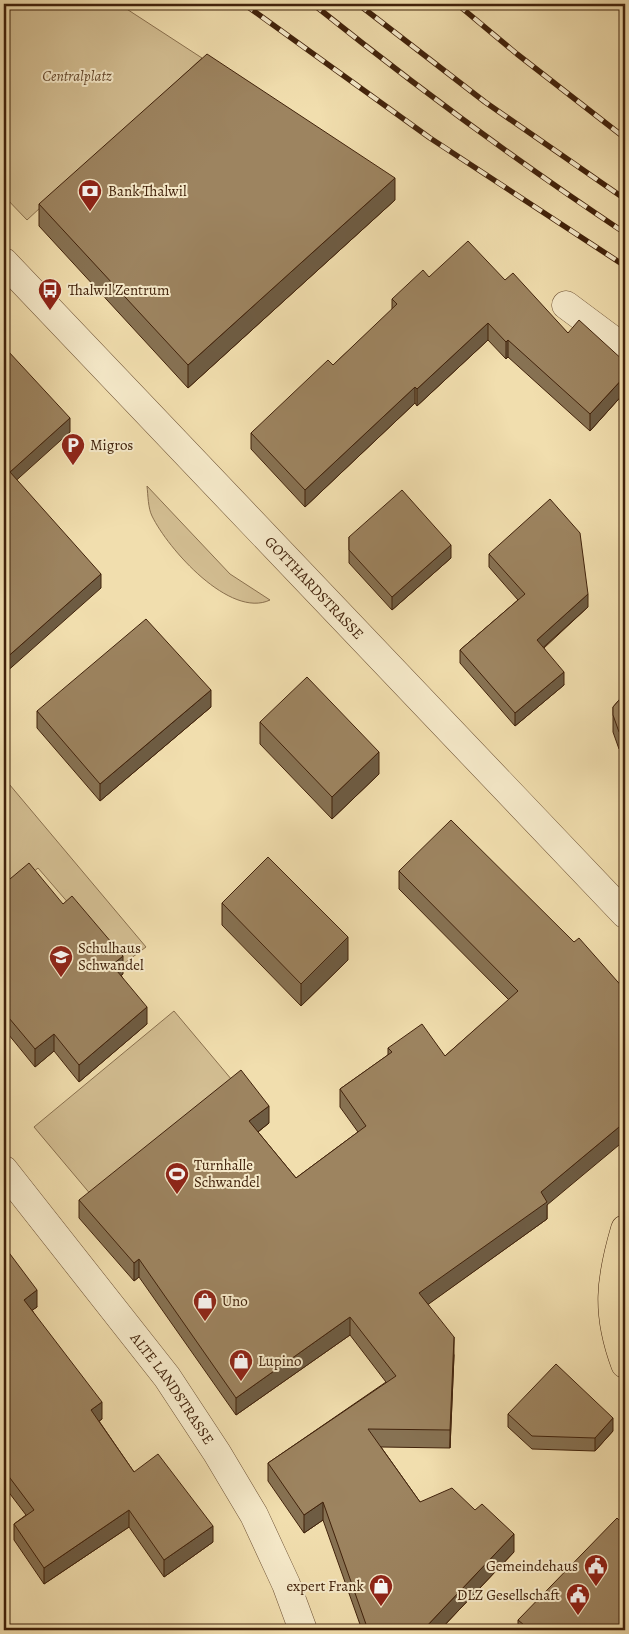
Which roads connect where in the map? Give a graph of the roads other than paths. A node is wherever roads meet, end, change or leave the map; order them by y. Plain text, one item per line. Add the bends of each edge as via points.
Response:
1 (5, 266) edge
2 (566, 305) dead end
3 (625, 349) edge
4 (625, 914) edge
5 (4, 1170) edge
6 (625, 1229) edge
7 (625, 1364) edge
8 (303, 1630) edge

1 - 4 street, GOTTHARDSTRASSE
2 - 3 street
5 - 8 street, ALTE LANDSTRASSE via 167,1377 217,1453 254,1515
6 - 7 main road via 612,1287 612,1312

